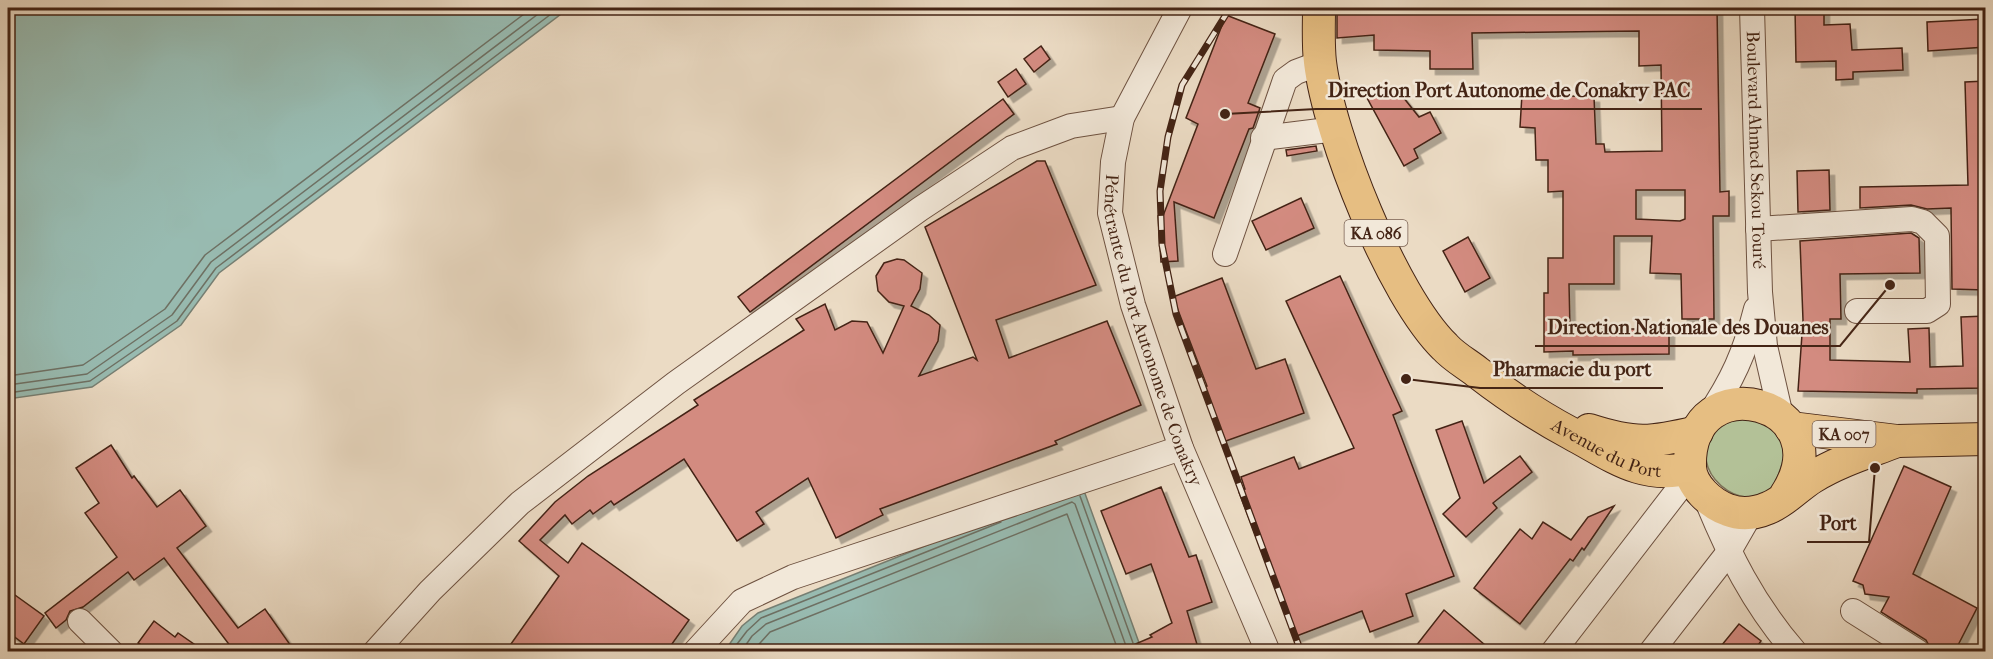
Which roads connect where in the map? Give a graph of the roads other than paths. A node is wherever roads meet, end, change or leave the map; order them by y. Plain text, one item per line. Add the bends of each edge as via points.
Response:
1 (1180, 8) edge
2 (1319, 8) edge
3 (1752, 8) edge
4 (1320, 63) junction
5 (1122, 118) junction
6 (1336, 129) junction
7 (1263, 138) junction
8 (1758, 229) junction
9 (1225, 254) dead end
10 (1760, 292) junction
11 (1857, 311) dead end
12 (1526, 409) junction
13 (1786, 422) junction
14 (1702, 425) junction
15 (1986, 439) edge
16 (1897, 441) junction
17 (1181, 448) junction
18 (1695, 479) junction
19 (1785, 496) junction
20 (1751, 513) junction
21 (1728, 554) junction
22 (1853, 611) dead end
23 (81, 621) dead end
24 (111, 651) edge
25 (375, 651) edge
26 (695, 651) edge
27 (1268, 651) edge
28 (1553, 651) edge
29 (1652, 651) edge
30 (1795, 651) edge
31 (1918, 651) edge

1 - 5 street, Pénétrante du Port Autonome de Conakry
2 - 4 main road, Avenue du Port / KA 086
3 - 8 street, Boulevard Ahmed Sekou Touré
4 - 6 main road, Avenue du Port / KA 086
4 - 7 street via 1285,80
5 - 17 street, Pénétrante du Port Autonome de Conakry via 1113,162 1110,213 1133,305
5 - 25 street via 1071,126 1012,148 920,209 686,376 520,503
6 - 7 street
6 - 12 main road, Avenue du Port / KA 086 via 1369,218 1403,291 1444,347
7 - 9 street
8 - 10 street, Boulevard Ahmed Sekou Touré
8 - 11 street via 1912,219 1923,222 1936,236 1938,304 1927,310
10 - 13 street, Boulevard Ahmed Sekou Touré via 1765,346
10 - 14 street, Boulevard Ahmed Sekou Touré via 1749,338 1731,381
12 - 14 main road, Avenue du Port / KA 086 via 1617,439 1656,442
12 - 18 main road, Avenue du Port / KA 086 via 1625,463
13 - 14 main road via 1754,403 1736,403 1720,408
13 - 16 main road, KA 007
13 - 19 main road via 1798,442 1800,461 1796,480
14 - 18 main road via 1691,448
15 - 16 main road, KA 007
16 - 19 main road, KA 007 via 1833,467
17 - 26 street via 793,577 742,602
17 - 27 street, Pénétrante du Port Autonome de Conakry
18 - 20 main road via 1718,506
18 - 21 street
18 - 28 street
19 - 20 main road via 1770,508
20 - 21 street
21 - 29 street
21 - 30 street via 1764,612
22 - 31 street
23 - 24 street

